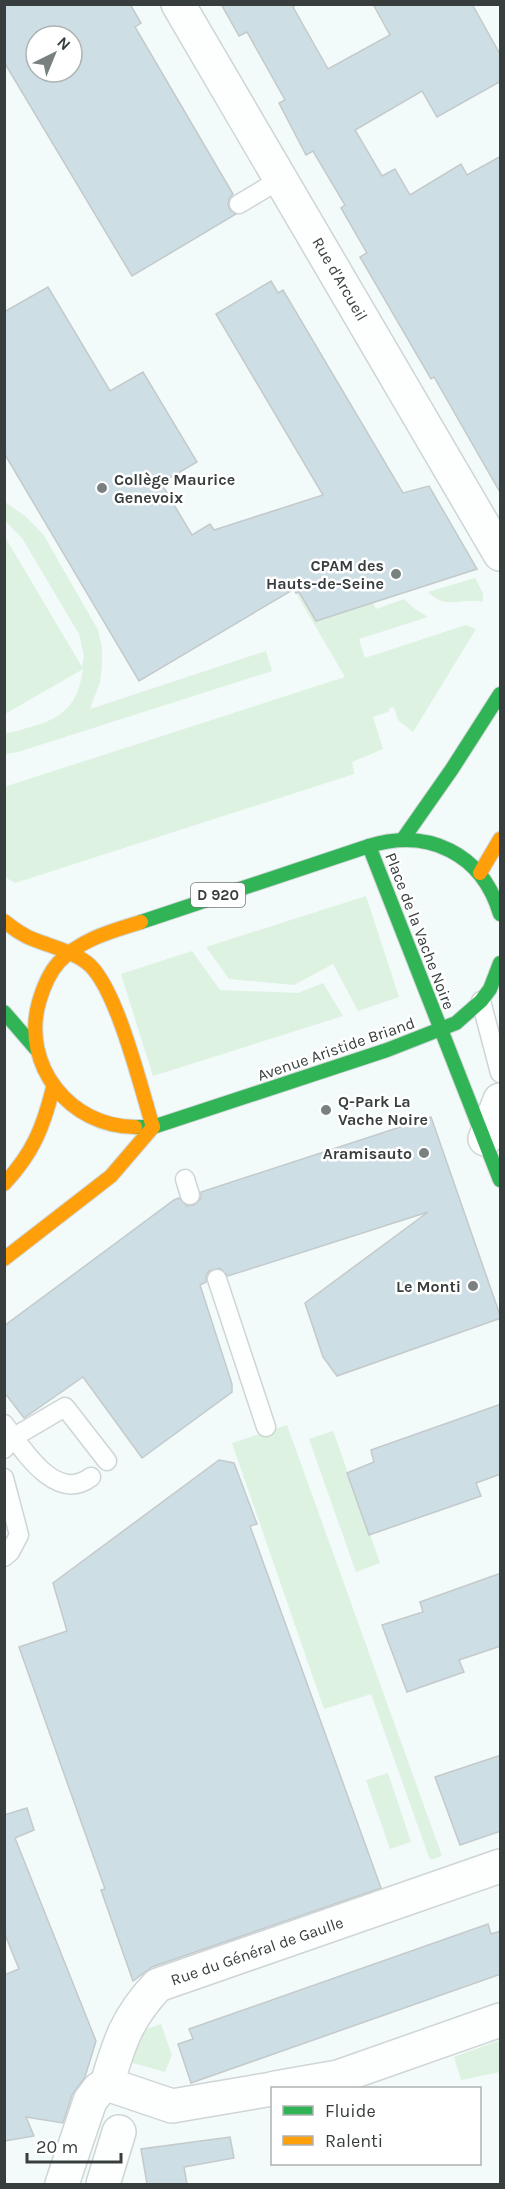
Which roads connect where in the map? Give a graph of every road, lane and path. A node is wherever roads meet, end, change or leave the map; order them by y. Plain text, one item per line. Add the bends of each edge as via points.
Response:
1 (178, 4) edge
2 (281, 179) junction
3 (239, 204) dead end
4 (501, 554) edge
5 (501, 694) edge
6 (403, 838) junction
7 (501, 839) edge
8 (369, 846) junction
9 (480, 873) junction
10 (501, 914) edge
11 (4, 921) edge
12 (70, 951) junction
13 (501, 963) edge
14 (481, 1001) junction
15 (4, 1012) edge
16 (441, 1029) junction
17 (36, 1049) junction
18 (501, 1073) edge
19 (53, 1088) junction
20 (501, 1100) edge
21 (153, 1127) junction
22 (484, 1139) junction
23 (501, 1180) edge
24 (4, 1184) edge
25 (4, 1259) edge
26 (217, 1279) dead end
27 (266, 1427) dead end
28 (8, 1437) edge
29 (107, 1461) dead end
30 (91, 1477) dead end
31 (6, 1488) edge
32 (4, 1557) edge
33 (501, 1866) edge
34 (501, 2020) edge
35 (107, 2084) junction
36 (285, 2087) edge
37 (271, 2090) edge
38 (119, 2132) dead end
39 (62, 2184) edge
40 (103, 2184) edge

1 - 2 street, Rue d'Arcueil
2 - 3 lane
2 - 4 street, Rue d'Arcueil
5 - 6 main road
6 - 8 main road, Avenue Aristide Briand / D 920
6 - 9 main road, Avenue Aristide Briand / D 920 via 452,851
7 - 9 main road
8 - 12 main road, Avenue Aristide Briand / D 920 via 94,937
8 - 16 main road, Place de la Vache Noire
9 - 10 main road, Avenue Aristide Briand / D 920
11 - 12 main road via 15,931
12 - 17 main road, Avenue Aristide Briand / D 920 via 55,967 39,995 34,1019
12 - 21 main road via 85,958 105,982
13 - 14 main road, Avenue Aristide Briand / D 920
14 - 16 main road, Avenue Aristide Briand / D 920 via 456,1023
14 - 18 lane
15 - 17 main road
16 - 21 main road, Avenue Aristide Briand / D 920
16 - 22 main road, Place de la Vache Noire
17 - 19 main road, Avenue Aristide Briand / D 920
19 - 21 main road, Avenue Aristide Briand / D 920 via 69,1104 102,1123 123,1128
19 - 24 main road via 36,1144
20 - 22 street
21 - 25 main road via 111,1176
22 - 23 main road, Place de la Vache Noire
26 - 27 lane
28 - 29 lane via 65,1407
28 - 30 lane via 45,1474 58,1481 72,1484
31 - 32 lane via 18,1535
33 - 35 street, Rue du Général de Gaulle via 158,1985 120,2039
34 - 36 street via 338,2077
35 - 37 street via 172,2106
35 - 39 street, Rue du Général de Gaulle via 90,2101
38 - 40 street

